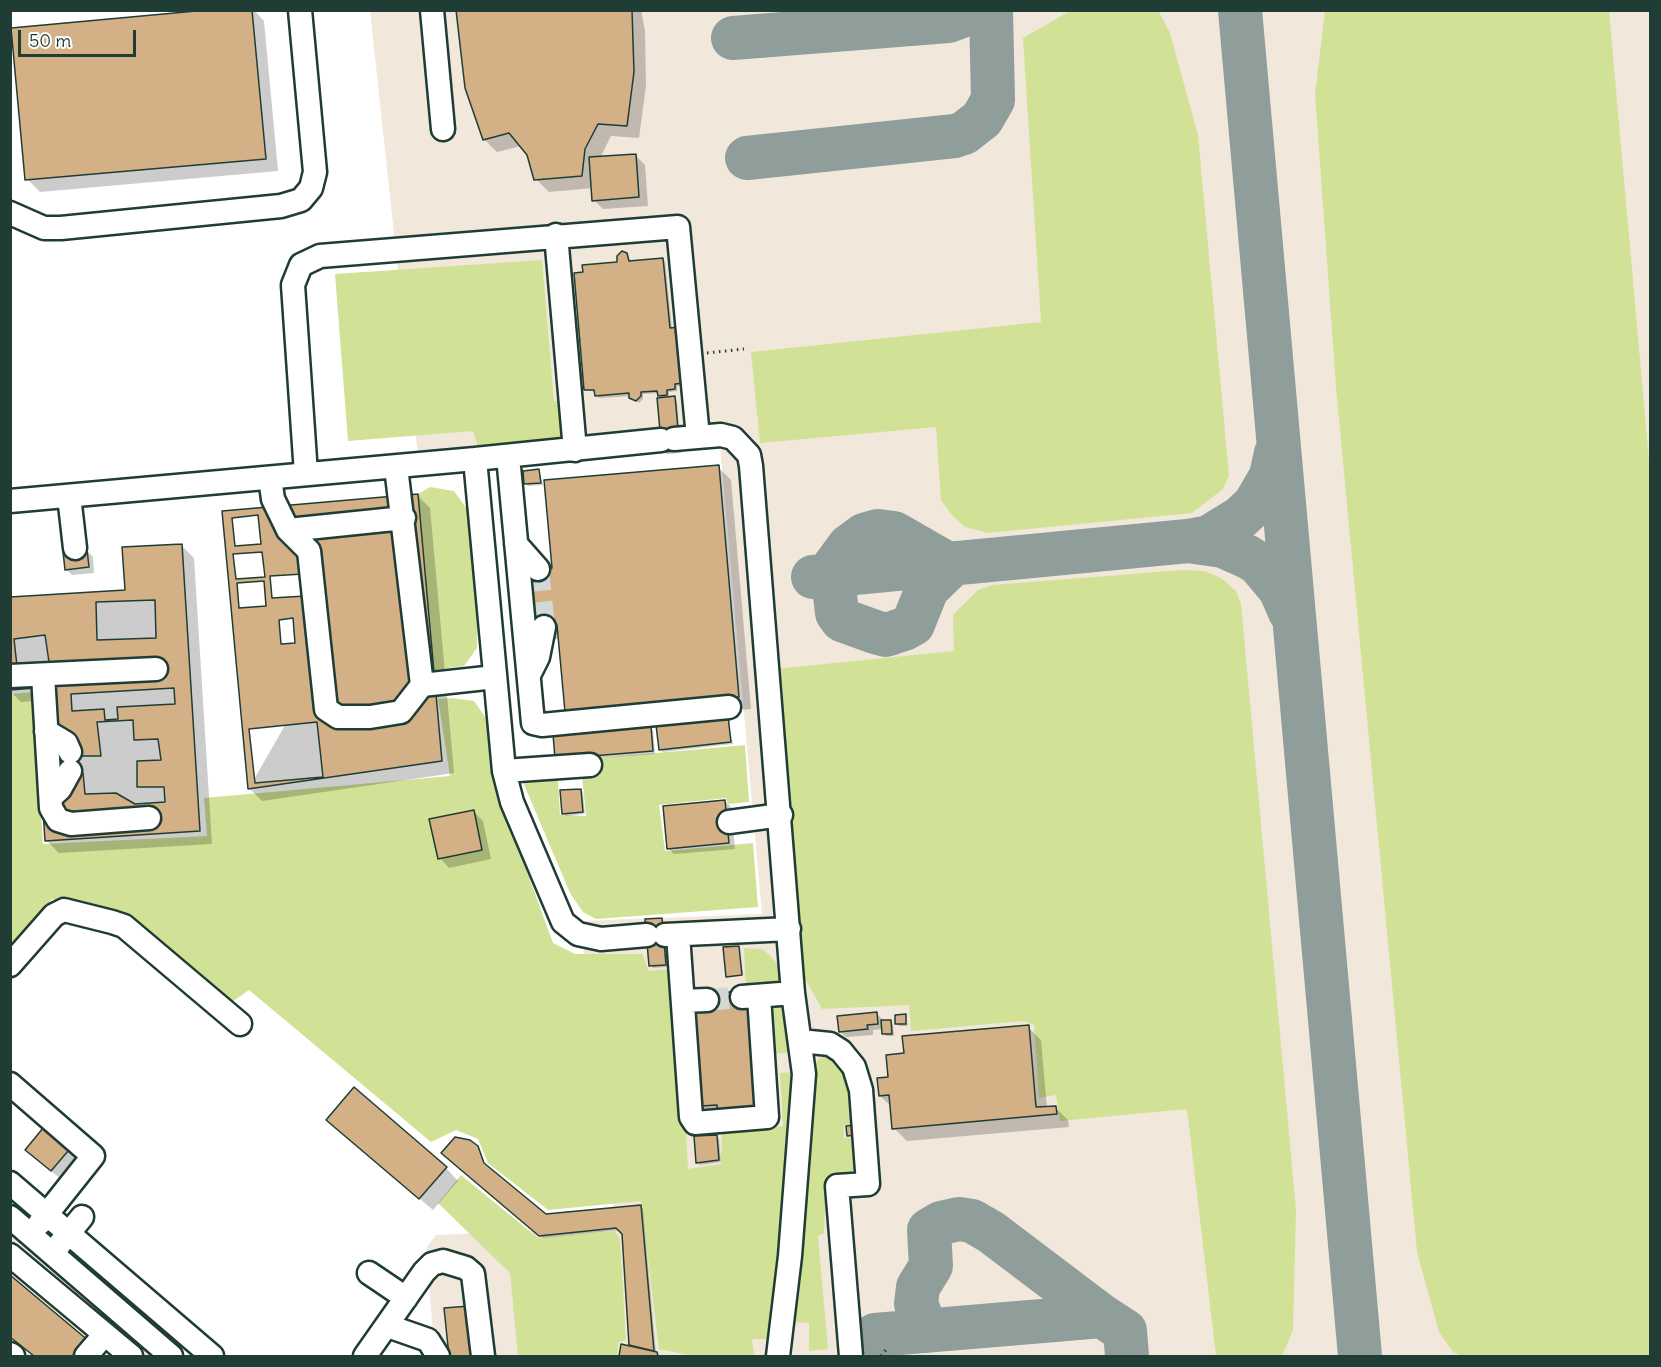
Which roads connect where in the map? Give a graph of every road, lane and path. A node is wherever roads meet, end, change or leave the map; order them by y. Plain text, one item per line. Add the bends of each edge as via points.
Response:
1 (300, 10) edge
2 (432, 10) edge
3 (442, 129) dead end
4 (10, 213) edge
5 (556, 235) junction
6 (744, 349) dead end
7 (692, 354) junction
8 (698, 437) junction
9 (575, 450) junction
10 (508, 456) junction
11 (475, 459) junction
12 (396, 467) junction
13 (306, 474) junction
14 (270, 478) junction
15 (69, 496) junction
16 (10, 501) edge
17 (404, 518) junction
18 (288, 530) junction
19 (516, 544) junction
20 (75, 548) dead end
21 (538, 569) tunnel mouth
22 (544, 627) tunnel mouth
23 (156, 669) dead end
24 (10, 675) edge
25 (43, 675) junction
26 (495, 677) junction
27 (528, 678) junction
28 (422, 685) junction
29 (729, 707) dead end
30 (46, 731) junction
31 (590, 765) dead end
32 (504, 771) junction
33 (51, 797) junction
34 (780, 815) junction
35 (149, 818) dead end
36 (729, 822) dead end
37 (789, 929) junction
38 (663, 935) junction
39 (10, 965) edge
40 (794, 993) junction
41 (707, 1000) tunnel mouth
42 (683, 1001) junction
43 (240, 1024) dead end
44 (801, 1050) junction
45 (764, 1061) junction
46 (10, 1084) edge
47 (10, 1183) edge
48 (47, 1214) junction
49 (10, 1217) edge
50 (75, 1225) junction
51 (30, 1234) junction
52 (53, 1254) junction
53 (10, 1255) edge
54 (369, 1273) dead end
55 (406, 1298) junction
56 (388, 1326) junction
57 (105, 1334) junction
58 (888, 1347) dead end
59 (86, 1356) edge
60 (131, 1356) edge
61 (171, 1356) edge
62 (212, 1356) edge
63 (365, 1356) edge
64 (438, 1356) edge
65 (483, 1356) edge
66 (778, 1356) edge
67 (851, 1356) edge
68 (881, 1356) edge

1 - 4 street via 315,172 311,188 301,200 281,206 61,228 44,228
2 - 3 street
5 - 7 street via 678,227
5 - 9 street
5 - 13 street via 320,256 301,266 293,285
6 - 7 path
7 - 8 street
8 - 9 street
8 - 34 street via 733,438 749,454
9 - 10 street
10 - 11 street
10 - 19 street
11 - 12 street
11 - 26 street
12 - 13 street
12 - 17 street
13 - 14 street
14 - 15 street
14 - 18 street via 273,499
15 - 16 street
15 - 20 street
17 - 18 street
17 - 28 street
18 - 28 street via 309,551 326,709 338,717 401,712
19 - 21 street
19 - 27 street
22 - 27 street via 538,657
23 - 25 street
24 - 25 street
25 - 30 street
26 - 28 street
26 - 32 street
27 - 29 street via 533,723 542,725
30 - 33 street
30 - 33 street via 66,743 70,761 60,789
31 - 32 street
32 - 38 street via 516,812 563,922 578,934 601,939
33 - 35 street via 51,808 58,820 71,824
34 - 36 street
34 - 37 street
37 - 38 street
37 - 40 street
38 - 42 street
39 - 43 street via 54,915 64,910 112,922 124,926
40 - 44 street
40 - 45 street via 750,996
41 - 42 street
42 - 45 street via 695,1124 767,1117
44 - 45 street
44 - 66 street via 804,1074
44 - 67 street via 830,1044 841,1051 854,1067 861,1090 868,1184 837,1186
46 - 48 street via 93,1156
47 - 48 street
48 - 50 street
48 - 51 street
49 - 51 street
50 - 52 street
50 - 62 street
51 - 52 street
52 - 61 street
53 - 57 street
54 - 55 street
55 - 56 street
55 - 65 street via 432,1264 443,1261 466,1268 476,1282
56 - 63 street
56 - 64 street via 428,1340
57 - 59 street
57 - 60 street
58 - 68 path

